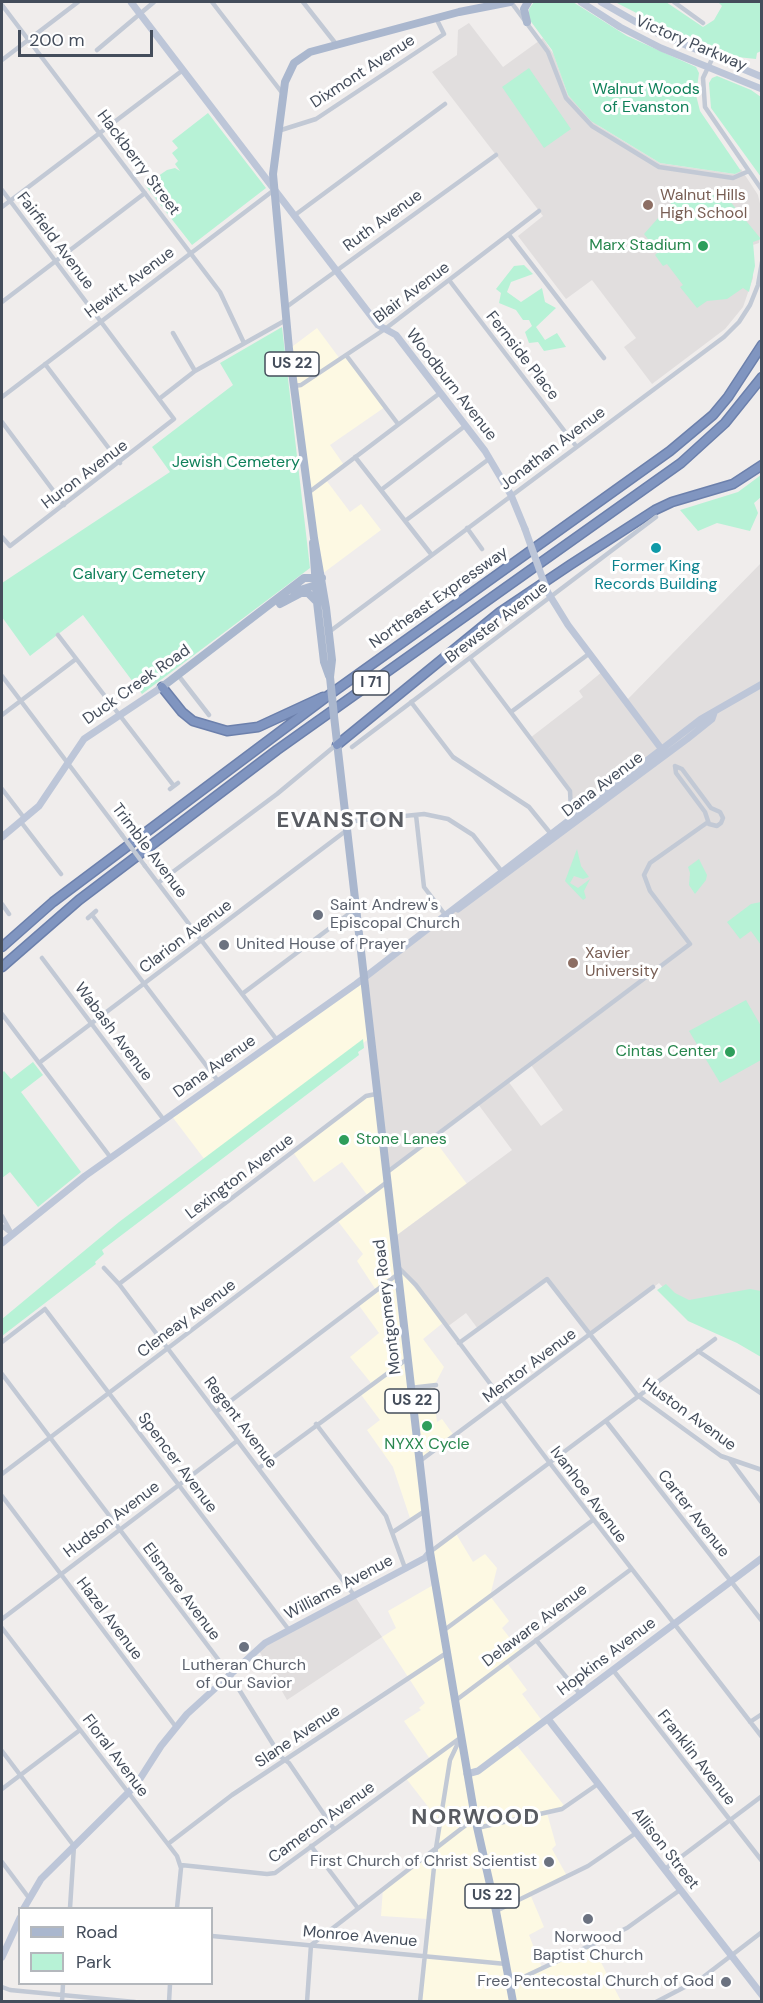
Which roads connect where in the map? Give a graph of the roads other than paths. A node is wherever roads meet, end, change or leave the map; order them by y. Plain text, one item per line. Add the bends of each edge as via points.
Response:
1 (78, 2) edge
2 (131, 2) edge
3 (154, 2) edge
4 (212, 2) edge
5 (303, 2) edge
6 (513, 2) edge
7 (528, 2) edge
8 (581, 2) edge
9 (601, 2) edge
10 (674, 2) edge
11 (2, 4) edge
12 (487, 4) edge
13 (139, 13) junction
14 (436, 18) junction
15 (527, 22) junction
16 (704, 23) dead end
17 (28, 39) junction
18 (336, 45) junction
19 (97, 50) dead end
20 (713, 57) junction
21 (2, 60) edge
22 (707, 68) junction
23 (183, 70) junction
24 (762, 77) edge
25 (762, 89) edge
26 (283, 94) junction
27 (445, 104) dead end
28 (278, 131) junction
29 (99, 133) junction
30 (496, 155) dead end
31 (749, 171) junction
32 (2, 190) edge
33 (274, 190) junction
34 (762, 190) edge
35 (145, 193) junction
36 (10, 201) junction
37 (2, 207) edge
38 (539, 211) dead end
39 (294, 216) junction
40 (509, 235) junction
41 (190, 253) junction
42 (55, 261) junction
43 (762, 262) edge
44 (336, 271) junction
45 (448, 280) junction
46 (2, 302) edge
47 (285, 308) junction
48 (286, 320) junction
49 (100, 321) junction
50 (385, 329) junction
51 (173, 333) dead end
52 (244, 343) junction
53 (762, 345) edge
54 (346, 355) junction
55 (604, 358) dead end
56 (45, 364) junction
57 (195, 371) junction
58 (762, 377) edge
59 (294, 386) junction
60 (440, 393) junction
61 (2, 397) edge
62 (159, 399) junction
63 (2, 422) edge
64 (174, 422) joint
65 (398, 424) junction
66 (465, 426) junction
67 (576, 446) junction
68 (356, 456) junction
69 (489, 459) junction
70 (120, 463) junction
71 (762, 465) edge
72 (381, 490) junction
73 (308, 493) junction
74 (511, 495) junction
75 (64, 505) junction
76 (656, 517) dead end
77 (405, 521) junction
78 (467, 528) junction
79 (2, 537) edge
80 (482, 549) dead end
81 (431, 555) junction
82 (319, 581) junction
83 (548, 594) junction
84 (316, 602) junction
85 (264, 610) junction
86 (328, 632) junction
87 (58, 636) dead end
88 (590, 653) junction
89 (470, 658) junction
90 (76, 659) junction
91 (178, 675) junction
92 (2, 676) edge
93 (330, 677) junction
94 (762, 684) edge
95 (162, 687) junction
96 (329, 695) junction
97 (20, 701) junction
98 (411, 702) junction
99 (511, 712) junction
100 (2, 715) edge
101 (120, 715) junction
102 (209, 715) dead end
103 (337, 745) junction
104 (352, 747) dead end
105 (664, 752) junction
106 (68, 765) junction
107 (675, 766) junction
108 (174, 786) dead end
109 (2, 789) edge
110 (416, 815) junction
111 (575, 819) junction
112 (23, 821) junction
113 (708, 822) junction
114 (346, 826) junction
115 (552, 836) junction
116 (2, 837) edge
117 (503, 873) junction
118 (61, 874) dead end
119 (158, 884) junction
120 (2, 904) edge
121 (356, 912) junction
122 (9, 914) dead end
123 (92, 915) dead end
124 (446, 916) junction
125 (202, 940) junction
126 (2, 947) edge
127 (42, 958) dead end
128 (2, 967) edge
129 (363, 979) junction
130 (145, 984) junction
131 (242, 994) junction
132 (2, 1014) edge
133 (92, 1023) junction
134 (277, 1040) junction
135 (39, 1063) junction
136 (218, 1081) junction
137 (376, 1094) junction
138 (164, 1120) junction
139 (111, 1158) junction
140 (386, 1173) junction
141 (387, 1182) junction
142 (2, 1216) edge
143 (2, 1226) edge
144 (12, 1234) junction
145 (2, 1243) edge
146 (105, 1268) dead end
147 (397, 1270) junction
148 (119, 1284) junction
149 (653, 1287) dead end
150 (592, 1335) junction
151 (715, 1339) dead end
152 (2, 1342) edge
153 (459, 1343) junction
154 (167, 1348) junction
155 (698, 1351) junction
156 (407, 1359) junction
157 (2, 1374) edge
158 (436, 1385) dead end
159 (410, 1388) junction
160 (109, 1393) junction
161 (762, 1394) edge
162 (637, 1395) junction
163 (503, 1401) junction
164 (216, 1412) junction
165 (606, 1421) junction
166 (316, 1424) junction
167 (50, 1438) junction
168 (237, 1441) junction
169 (730, 1460) junction
170 (420, 1461) junction
171 (549, 1462) junction
172 (259, 1468) junction
173 (762, 1470) edge
174 (2, 1474) edge
175 (179, 1485) junction
176 (2, 1497) edge
177 (762, 1503) edge
178 (424, 1511) junction
179 (593, 1520) junction
180 (119, 1530) junction
181 (393, 1532) junction
182 (430, 1552) junction
183 (762, 1558) edge
184 (405, 1568) junction
185 (630, 1570) junction
186 (61, 1575) junction
187 (730, 1581) junction
188 (354, 1595) junction
189 (2, 1619) edge
190 (762, 1621) edge
191 (673, 1624) junction
192 (2, 1629) edge
193 (289, 1630) junction
194 (442, 1632) junction
195 (536, 1640) junction
196 (445, 1653) junction
197 (613, 1670) junction
198 (230, 1675) junction
199 (580, 1694) junction
200 (454, 1701) junction
201 (762, 1714) edge
202 (548, 1719) junction
203 (750, 1722) junction
204 (176, 1727) junction
205 (80, 1730) junction
206 (762, 1737) edge
207 (460, 1738) junction
208 (2, 1751) edge
209 (286, 1760) junction
210 (467, 1774) junction
211 (20, 1776) junction
212 (598, 1784) junction
213 (2, 1790) edge
214 (128, 1793) junction
215 (762, 1796) edge
216 (475, 1818) junction
217 (729, 1820) junction
218 (477, 1828) junction
219 (334, 1829) junction
220 (636, 1833) junction
221 (168, 1844) junction
222 (74, 1846) junction
223 (311, 1846) junction
224 (436, 1848) junction
225 (762, 1861) edge
226 (2, 1862) edge
227 (181, 1865) junction
228 (665, 1869) junction
229 (680, 1890) junction
230 (29, 1898) junction
231 (24, 1907) edge
232 (70, 1907) edge
233 (177, 1907) edge
234 (357, 1907) junction
235 (496, 1911) junction
236 (18, 1922) edge
237 (762, 1932) edge
238 (213, 1936) edge
239 (311, 1945) junction
240 (424, 1955) junction
241 (731, 1956) junction
242 (2, 1957) edge
243 (506, 1964) junction
244 (508, 1984) junction
245 (63, 1985) edge
246 (170, 1985) edge
247 (2, 1987) edge
248 (62, 1995) junction
249 (762, 1995) edge
250 (62, 2001) edge
251 (135, 2001) edge
252 (169, 2001) edge
253 (307, 2001) edge
254 (420, 2001) edge
255 (513, 2001) edge
256 (656, 2001) edge

1 - 17 street
2 - 13 street, Woodburn Avenue
3 - 13 street
4 - 26 street
5 - 18 street
6 - 12 main road, US 22
6 - 15 street
7 - 15 main road via 524,9
8 - 22 street, Victory Parkway via 638,37
9 - 20 street, Victory Parkway via 650,30
10 - 16 street
11 - 17 street, Hackberry Street
12 - 14 main road, US 22
13 - 19 street
13 - 23 street, Woodburn Avenue
14 - 18 main road, US 22
14 - 28 street, Dixmont Avenue via 444,33 316,119
15 - 31 street via 548,52 566,98 592,126 659,167 733,178
17 - 21 street
17 - 29 street, Hackberry Street
18 - 26 main road, US 22 via 309,52 299,59 290,70
20 - 22 street
20 - 24 street, Victory Parkway
22 - 25 street, Victory Parkway
22 - 31 street via 702,86 705,107
23 - 29 street
23 - 33 street, Woodburn Avenue
26 - 28 main road, US 22
27 - 39 street
28 - 33 main road, US 22
29 - 35 street, Hackberry Street
29 - 36 street
30 - 44 street, Ruth Avenue
31 - 34 street
32 - 36 street, Fairfield Avenue
33 - 39 street, Woodburn Avenue
33 - 41 street, Hewitt Avenue
33 - 47 main road, Montgomery Road / US 22
35 - 41 street, Hackberry Street
35 - 42 street
36 - 37 street
36 - 42 street, Fairfield Avenue
38 - 40 street, Blair Avenue
39 - 44 street, Woodburn Avenue
40 - 45 street, Blair Avenue
40 - 55 street
41 - 49 street, Hewitt Avenue
41 - 52 street, Hackberry Street via 220,292
42 - 46 street
42 - 49 street, Fairfield Avenue
43 - 67 street, Jonathan Avenue via 754,295 732,330
44 - 47 street, Ruth Avenue
44 - 50 street, Woodburn Avenue
45 - 50 street, Blair Avenue
45 - 67 street, Fernside Place
47 - 48 main road, Montgomery Road / US 22
48 - 52 street
48 - 59 main road, Montgomery Road / US 22
49 - 56 street, Hewitt Avenue
49 - 62 street, Fairfield Avenue
50 - 54 street, Blair Avenue
50 - 60 street, Woodburn Avenue via 396,335
51 - 57 street
52 - 57 street
53 - 96 highway, Northeast Expressway / I 71 via 728,397 691,435
54 - 59 street, Blair Avenue
54 - 65 street
56 - 61 street, Hewitt Avenue
56 - 70 street
57 - 62 street
58 - 128 highway, Northeast Expressway / I 71 via 725,423 681,463 277,750 79,900
59 - 73 main road, Montgomery Road / US 22
60 - 65 street
60 - 66 street, Woodburn Avenue
62 - 64 street, Fairfield Avenue
63 - 75 street
64 - 70 street, Huron Avenue
65 - 68 street
66 - 69 street, Woodburn Avenue
66 - 72 street
67 - 74 street, Jonathan Avenue
68 - 72 street
68 - 73 street
69 - 74 street, Woodburn Avenue
69 - 77 street
70 - 75 street, Huron Avenue
71 - 103 highway via 733,484 655,510 570,565 500,612
72 - 77 street
73 - 82 main road, Montgomery Road / US 22
74 - 78 street, Jonathan Avenue
74 - 83 street, Woodburn Avenue, bridge
75 - 79 street, Huron Avenue via 10,546
76 - 83 street, Brewster Avenue
77 - 81 street
78 - 80 street
78 - 81 street, Jonathan Avenue
81 - 86 street, Jonathan Avenue
82 - 84 main road, Montgomery Road / US 22
82 - 85 main road, Duck Creek Road via 281,597
82 - 86 main road, Montgomery Road / US 22
83 - 88 street, Woodburn Avenue
83 - 89 street, Brewster Avenue
84 - 85 main road via 301,593
84 - 93 main road, Montgomery Road / US 22 via 324,663
85 - 91 main road, Duck Creek Road
86 - 93 main road, Montgomery Road / US 22
87 - 90 street
88 - 99 street
88 - 105 street, Woodburn Avenue
89 - 98 street, Brewster Avenue
89 - 99 street
90 - 97 street
90 - 101 street
91 - 95 main road, Duck Creek Road
91 - 102 street
92 - 97 street, Trimble Avenue
93 - 103 main road, Montgomery Road / US 22, bridge
94 - 105 street, Dana Avenue via 742,693
95 - 96 highway via 194,721 227,731 258,727
95 - 101 street, Duck Creek Road
96 - 126 highway, Northeast Expressway / I 71 via 62,895
97 - 100 street
97 - 106 street, Trimble Avenue
98 - 104 street, Brewster Avenue
98 - 115 street via 453,757 529,807
99 - 111 street via 570,791
101 - 106 street, Duck Creek Road via 84,739
101 - 108 street
103 - 114 main road, Montgomery Road / US 22
103 - 119 street
105 - 107 street
105 - 111 street, Dana Avenue
106 - 112 street, Duck Creek Road via 39,806
106 - 119 street, Trimble Avenue, bridge
107 - 113 street
107 - 113 street via 682,769 711,808 722,815 717,826
109 - 112 street
110 - 114 street
110 - 117 street via 441,817 465,828
110 - 124 street via 424,887
111 - 115 street, Dana Avenue
112 - 116 street, Duck Creek Road
112 - 118 street
113 - 140 street via 650,862 644,875 650,891 690,944
114 - 121 main road, Montgomery Road / US 22
114 - 125 street, Clarion Avenue
115 - 117 street, Dana Avenue
117 - 124 street, Dana Avenue
119 - 125 street, Trimble Avenue
120 - 122 street
121 - 129 main road, Montgomery Road / US 22
121 - 131 street
123 - 130 street
124 - 129 street, Dana Avenue
125 - 130 street, Clarion Avenue
125 - 131 street, Trimble Avenue
127 - 133 street, Wabash Avenue
129 - 134 street, Dana Avenue
129 - 137 main road, Montgomery Road / US 22
130 - 133 street, Clarion Avenue
130 - 136 street
131 - 134 street, Trimble Avenue
132 - 135 street
133 - 135 street, Clarion Avenue
133 - 138 street, Wabash Avenue
134 - 136 street, Dana Avenue
135 - 139 street
136 - 138 street, Dana Avenue
137 - 140 main road, Montgomery Road / US 22
137 - 148 street, Lexington Avenue via 366,1096
138 - 139 street, Dana Avenue
139 - 144 street, Dana Avenue
140 - 141 main road, Montgomery Road / US 22
141 - 147 main road, Montgomery Road / US 22
141 - 154 street, Cleneay Avenue
142 - 144 street
143 - 144 street
144 - 145 street, Dana Avenue
146 - 148 street, Regent Avenue
147 - 153 street, Ivanhoe Avenue via 408,1275
147 - 156 main road, Montgomery Road / US 22
147 - 164 street
148 - 154 street, Regent Avenue
149 - 150 street, Mentor Avenue
150 - 153 street, Huston Avenue via 547,1279
150 - 162 street, Huston Avenue
150 - 163 street, Mentor Avenue
151 - 155 street, Williams Avenue
152 - 160 street, Spencer Avenue via 45,1309
153 - 163 street, Ivanhoe Avenue
154 - 160 street, Cleneay Avenue
154 - 164 street, Regent Avenue
155 - 161 street
155 - 162 street, Williams Avenue
156 - 159 main road, Montgomery Road / US 22
156 - 166 street
157 - 167 street, Elsmere Avenue
158 - 159 street
159 - 170 main road, Montgomery Road / US 22
160 - 167 street, Cleneay Avenue
160 - 175 street, Spencer Avenue
162 - 165 street, Williams Avenue
162 - 169 street, Huston Avenue
163 - 170 street, Mentor Avenue
163 - 171 street, Ivanhoe Avenue
164 - 168 street, Regent Avenue
165 - 171 street, Williams Avenue
165 - 187 street, Carter Avenue
166 - 172 street
166 - 181 street via 386,1516
167 - 174 street, Cleneay Avenue
167 - 180 street, Elsmere Avenue
168 - 172 street, Regent Avenue
168 - 175 street, Hudson Avenue
169 - 173 street, Huston Avenue
169 - 177 street
170 - 178 main road, Montgomery Road / US 22
171 - 179 street, Ivanhoe Avenue
171 - 182 street, Williams Avenue
172 - 188 street, Regent Avenue
175 - 180 street, Hudson Avenue
175 - 193 street, Spencer Avenue
176 - 186 street, Hazel Avenue
178 - 181 street
178 - 182 main road, Montgomery Road / US 22
179 - 185 street, Ivanhoe Avenue
179 - 194 street
180 - 186 street, Hudson Avenue
180 - 198 street, Elsmere Avenue
181 - 184 street
182 - 184 street, Williams Avenue
182 - 194 main road, Montgomery Road / US 22
183 - 187 street, Hopkins Avenue
184 - 188 street, Williams Avenue
185 - 191 street, Ivanhoe Avenue
185 - 195 street, Delaware Avenue
186 - 189 street, Hudson Avenue
186 - 204 street, Hazel Avenue
187 - 190 street, Carter Avenue
187 - 191 street, Hopkins Avenue
188 - 193 street, Williams Avenue
191 - 197 street, Hopkins Avenue
191 - 203 street, Ivanhoe Avenue
192 - 205 street, Floral Avenue
193 - 198 street, Williams Avenue via 270,1639
194 - 196 main road, Montgomery Road / US 22
195 - 199 street
195 - 200 street, Delaware Avenue
196 - 200 main road, Montgomery Road / US 22
196 - 209 street, Slane Avenue
197 - 199 street, Hopkins Avenue
197 - 217 street, Franklin Avenue
198 - 204 street, Williams Avenue
198 - 209 street, Elsmere Avenue
199 - 202 street, Hopkins Avenue
200 - 207 main road, Montgomery Road / US 22
201 - 203 street
202 - 210 street, Hopkins Avenue via 478,1771
202 - 212 street, Allison Street
203 - 206 street, Ivanhoe Avenue
204 - 214 street, Williams Avenue
205 - 211 street
205 - 214 street, Floral Avenue
207 - 210 main road, Montgomery Road / US 22
207 - 219 street, Cameron Avenue
207 - 224 street via 450,1760
208 - 211 street
209 - 219 street, Elsmere Avenue
209 - 221 street, Slane Avenue
210 - 216 main road, Montgomery Road / US 22
211 - 213 street
211 - 222 street
212 - 218 street via 562,1809
212 - 220 street, Allison Street
214 - 221 street, Floral Avenue
214 - 222 street, Williams Avenue
215 - 217 street
216 - 218 main road, Montgomery Road / US 22
216 - 224 street
217 - 225 street, Franklin Avenue
217 - 228 street
218 - 235 main road, Montgomery Road / US 22
219 - 223 street, Cameron Avenue
220 - 228 street, Allison Street
220 - 235 street via 588,1866
221 - 227 street, Floral Avenue
222 - 230 street, Williams Avenue via 41,1879
222 - 232 street
223 - 227 street, Cameron Avenue via 271,1874
223 - 234 street
224 - 234 street
224 - 240 street
226 - 230 street
227 - 233 street
228 - 229 street, Allison Street
229 - 241 street, Allison Street
229 - 244 street via 627,1928
230 - 231 street, Williams Avenue
234 - 239 street
235 - 243 main road, Montgomery Road / US 22
236 - 242 street
237 - 241 street
238 - 239 street, Monroe Avenue
239 - 240 street, Monroe Avenue
239 - 253 street
240 - 243 street, Monroe Avenue
240 - 254 street
241 - 249 street, Allison Street
241 - 256 street via 702,1978
243 - 244 main road, Montgomery Road / US 22
244 - 255 main road, Montgomery Road / US 22
245 - 248 street
246 - 252 street
247 - 248 street
248 - 250 street
248 - 251 street

